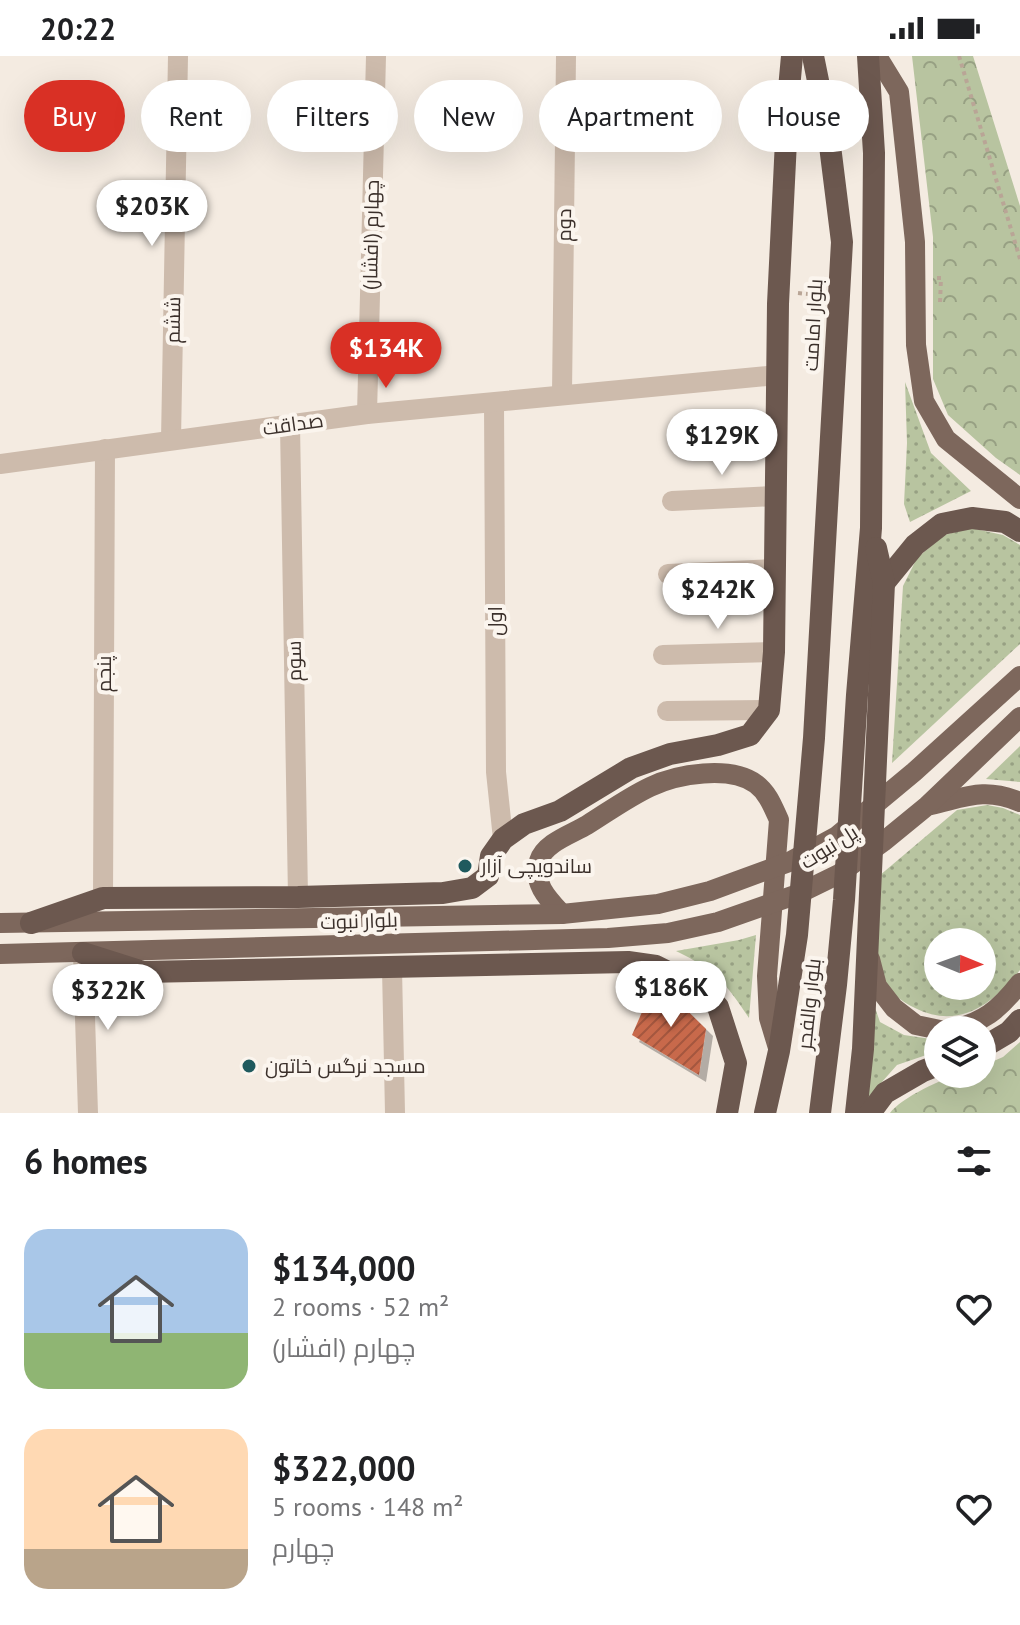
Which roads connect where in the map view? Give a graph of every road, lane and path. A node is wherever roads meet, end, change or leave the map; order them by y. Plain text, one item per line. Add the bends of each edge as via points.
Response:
1 (178, 56) edge
2 (376, 56) edge
3 (566, 56) edge
4 (792, 56) edge
5 (813, 56) edge
6 (868, 56) edge
7 (877, 56) edge
8 (959, 56) edge
9 (1020, 259) edge
10 (941, 278) dead end
11 (940, 303) dead end
12 (778, 375) junction
13 (562, 394) junction
14 (494, 403) junction
15 (367, 414) junction
16 (290, 425) junction
17 (171, 440) junction
18 (105, 449) junction
19 (0, 464) edge
20 (775, 496) junction
21 (1020, 499) edge
22 (672, 501) dead end
23 (871, 528) junction
24 (1020, 531) edge
25 (775, 569) junction
26 (668, 574) dead end
27 (884, 583) junction
28 (774, 652) junction
29 (663, 655) dead end
30 (1020, 676) edge
31 (769, 710) junction
32 (667, 711) dead end
33 (1020, 717) edge
34 (1020, 802) edge
35 (927, 806) junction
36 (503, 839) junction
37 (710, 891) joint
38 (298, 897) junction
39 (103, 898) junction
40 (562, 914) junction
41 (718, 922) joint
42 (0, 923) edge
43 (31, 923) junction
44 (797, 935) joint
45 (867, 941) junction
46 (83, 953) junction
47 (0, 954) edge
48 (392, 968) junction
49 (1020, 983) edge
50 (986, 1016) edge
51 (1020, 1020) edge
52 (924, 1027) edge
53 (996, 1040) edge
54 (779, 1051) junction
55 (924, 1071) edge
56 (88, 1113) edge
57 (395, 1113) edge
58 (727, 1113) edge
59 (765, 1113) edge
60 (820, 1113) edge
61 (856, 1113) edge
62 (870, 1113) edge

1 - 17 street, ششم
2 - 15 street, چهارم (افشار)
3 - 13 street, دوم
4 - 12 highway
5 - 44 highway, بلوار امامت via 842,242 814,738
6 - 23 highway via 874,153
7 - 21 main road via 899,92 924,401 946,439
8 - 9 path
10 - 11 path
12 - 13 street, صداقت
12 - 20 highway
13 - 14 street, صداقت
14 - 15 street, صداقت
14 - 36 street, اول via 496,772
15 - 16 street, صداقت
16 - 17 street, صداقت
16 - 38 street, سوم
17 - 18 street, صداقت
18 - 19 street, صداقت
18 - 39 street, پنجم
20 - 22 street
20 - 25 highway
23 - 27 highway
23 - 60 highway, بلوار والفجر via 844,900
24 - 27 highway via 1005,522 972,518 942,524 915,545
25 - 26 street
25 - 28 highway
27 - 45 highway
28 - 29 street
28 - 31 highway
30 - 37 main road, پل نبوت via 837,836 789,862
31 - 32 street
31 - 36 highway via 750,735 631,768 578,802 524,824
33 - 35 main road, پل نبوت
34 - 35 main road via 987,793
35 - 41 main road, پل نبوت via 839,874
36 - 38 highway via 491,856 488,876 472,888
37 - 40 main road, بلوار نبوت via 658,904
38 - 39 highway
39 - 43 highway
40 - 43 main road, بلوار نبوت
40 - 54 main road via 545,897 537,877 539,858 553,844 653,786 712,773 732,774 758,785 779,820 767,976 769,1018
41 - 46 main road, بلوار نبوت via 608,938
42 - 43 main road, بلوار نبوت
44 - 54 highway, بلوار والفجر
45 - 52 main road via 877,986 894,1008
45 - 61 highway
46 - 47 main road, بلوار نبوت
46 - 48 highway via 143,972
46 - 56 street
48 - 57 street
48 - 58 highway via 628,962 656,966 704,991 718,1007 736,1063
49 - 50 main road
51 - 53 highway
54 - 59 highway, بلوار والفجر
55 - 62 highway via 885,1093

